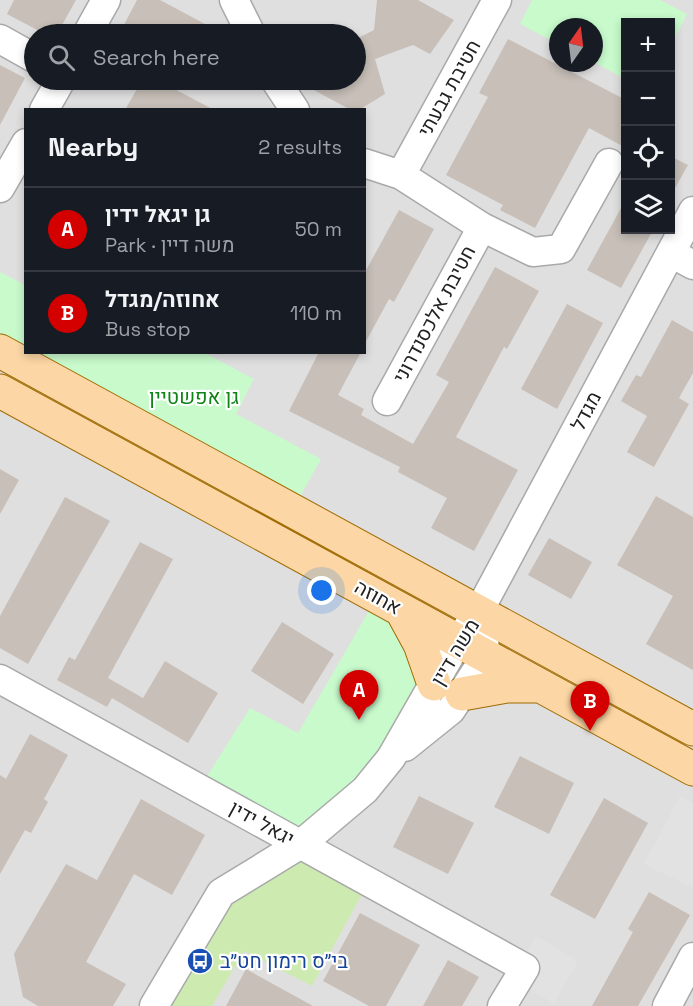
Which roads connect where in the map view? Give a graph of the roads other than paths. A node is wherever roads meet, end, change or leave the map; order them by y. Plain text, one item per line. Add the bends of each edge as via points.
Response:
1 (106, 0) edge
2 (234, 0) edge
3 (497, 0) edge
4 (93, 24) edge
5 (246, 24) edge
6 (0, 39) edge
7 (24, 52) edge
8 (55, 90) edge
9 (282, 90) edge
10 (45, 108) edge
11 (294, 108) edge
12 (24, 146) edge
13 (609, 163) dead end
14 (366, 164) edge
15 (400, 175) junction
16 (0, 188) edge
17 (693, 211) edge
18 (482, 227) junction
19 (682, 259) edge
20 (0, 351) edge
21 (0, 391) edge
22 (387, 401) dead end
23 (402, 611) junction
24 (479, 611) junction
25 (472, 649) junction
26 (0, 679) edge
27 (542, 686) junction
28 (448, 689) junction
29 (693, 729) edge
30 (693, 739) edge
31 (656, 748) junction
32 (693, 769) edge
33 (301, 844) junction
34 (693, 957) edge
35 (154, 1006) edge
36 (502, 1006) edge
37 (667, 1006) edge

1 - 4 street
2 - 5 street
3 - 15 street, חטיבת גבעתי
6 - 7 street
8 - 10 street
9 - 11 street
12 - 16 street
13 - 18 street, חטיבת אלכסנדרוני via 561,249 533,252
14 - 15 street, חטיבת אלכסנדרוני
15 - 18 street, חטיבת אלכסנדרוני
17 - 19 street, מגדל
18 - 22 street, חטיבת אלכסנדרוני
19 - 24 street, מגדל
20 - 24 main road, אחוזה
21 - 23 main road, אחוזה
23 - 25 main road, אחוזה
23 - 28 main road
24 - 25 street, משה דיין
24 - 29 main road, אחוזה
25 - 27 main road, אחוזה
25 - 28 street, משה דיין
26 - 33 street, יגאל ידין
27 - 28 main road
27 - 31 main road, אחוזה
28 - 33 street, משה דיין via 451,710 391,758 365,790
30 - 31 street
31 - 32 main road, אחוזה
33 - 35 street, משה דיין via 221,893
33 - 36 street, יגאל ידין via 525,968
34 - 37 street

